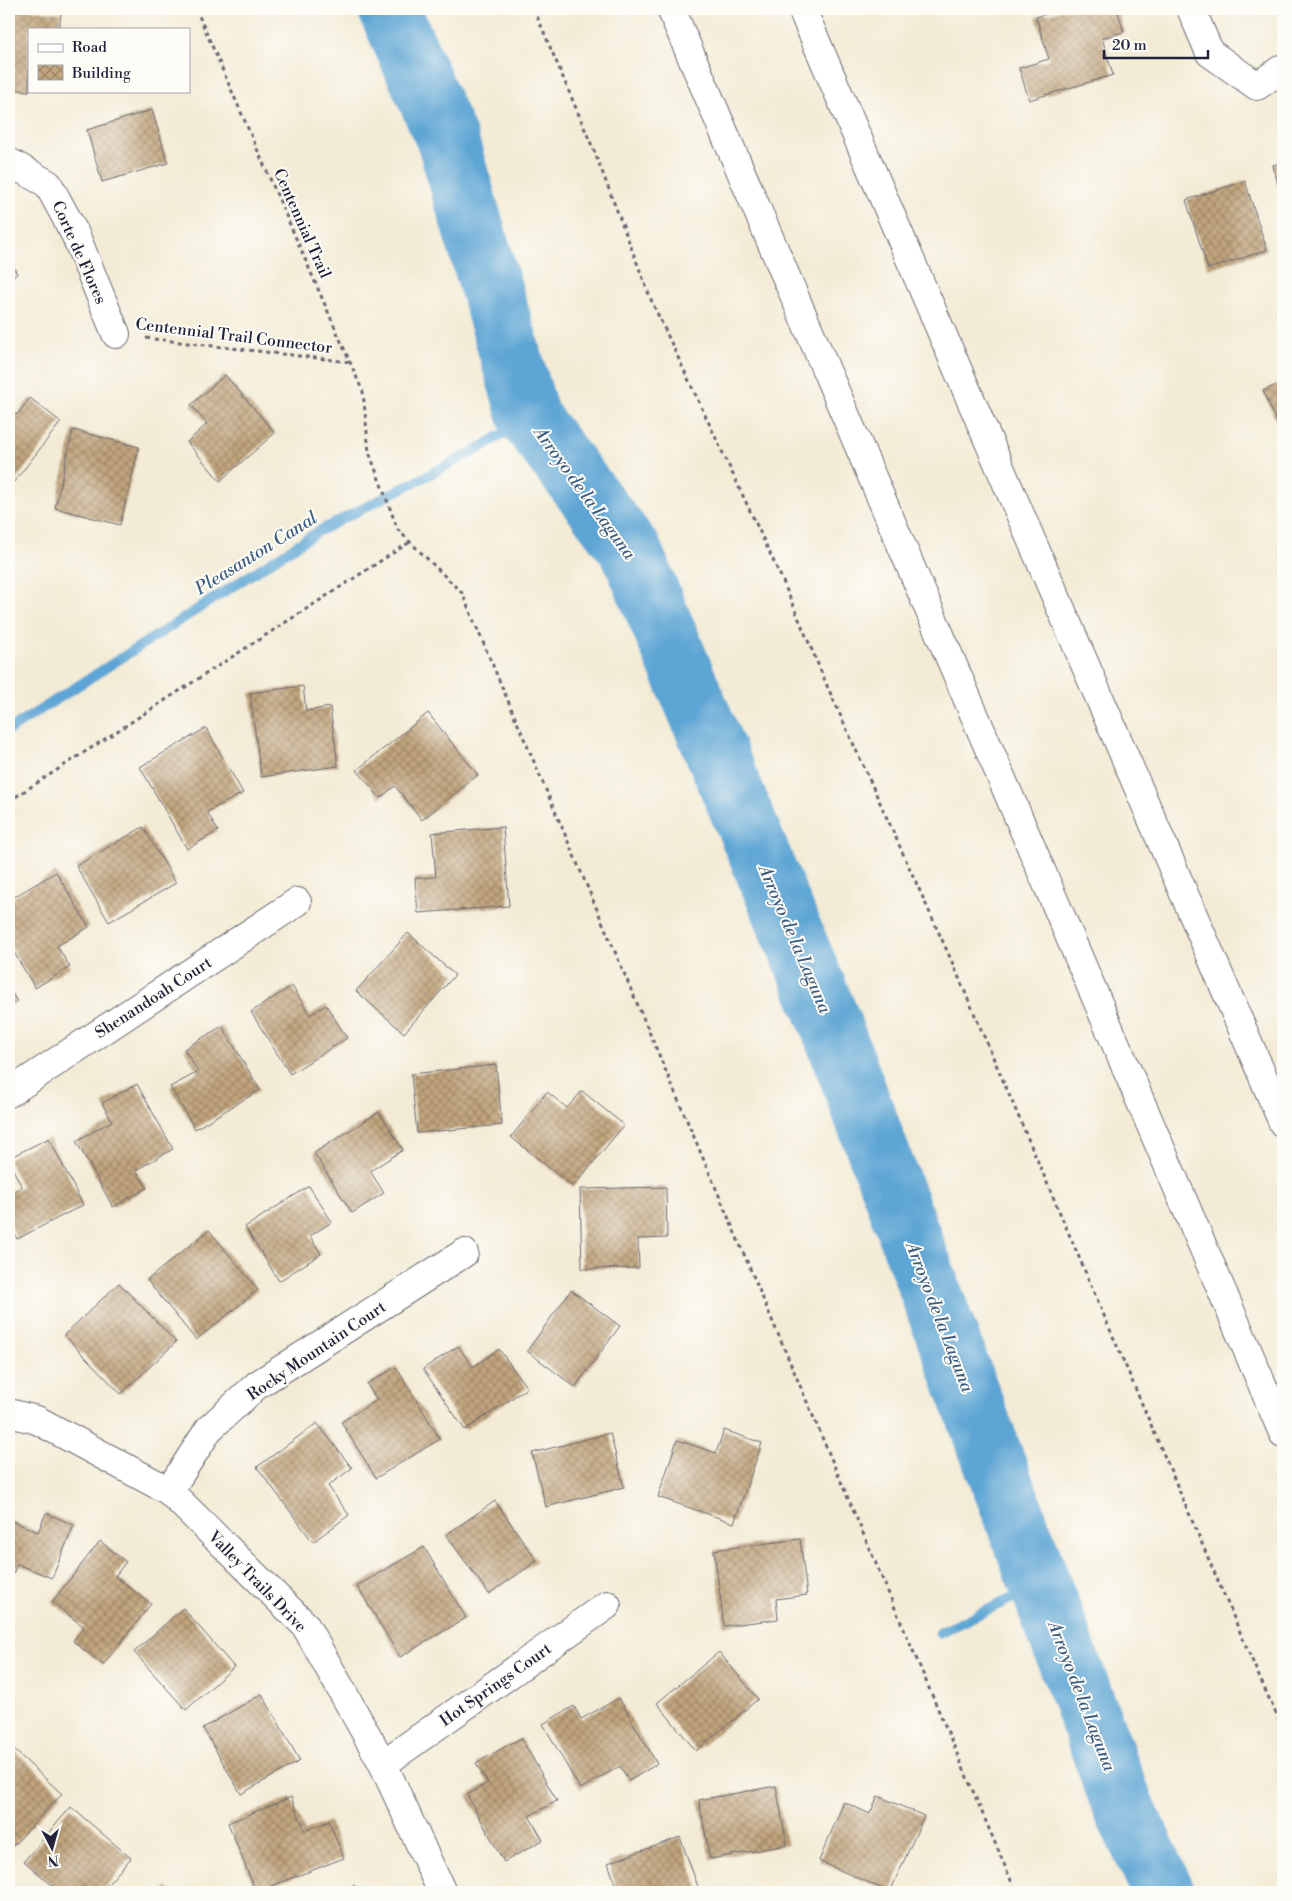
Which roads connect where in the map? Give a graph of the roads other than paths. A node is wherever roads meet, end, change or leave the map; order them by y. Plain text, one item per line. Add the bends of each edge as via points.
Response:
1 (671, 9) edge
2 (802, 9) edge
3 (1191, 9) edge
4 (1283, 68) edge
5 (9, 162) edge
6 (116, 334) road end
7 (297, 902) dead end
8 (9, 1093) edge
9 (1283, 1124) edge
10 (464, 1253) dead end
11 (9, 1413) edge
12 (1283, 1434) edge
13 (169, 1491) junction
14 (607, 1605) dead end
15 (383, 1764) junction
16 (442, 1892) edge

1 - 12 main road
2 - 9 main road
3 - 4 main road via 1210,53 1257,86
5 - 6 main road, Corte de Flores via 48,184 75,234
7 - 8 main road, Shenandoah Court
10 - 13 main road, Rocky Mountain Court via 256,1385 210,1429
11 - 13 main road, Valley Trails Drive via 37,1420
13 - 15 main road, Valley Trails Drive via 305,1625
14 - 15 main road, Hot Springs Court
15 - 16 main road, Valley Trails Drive

